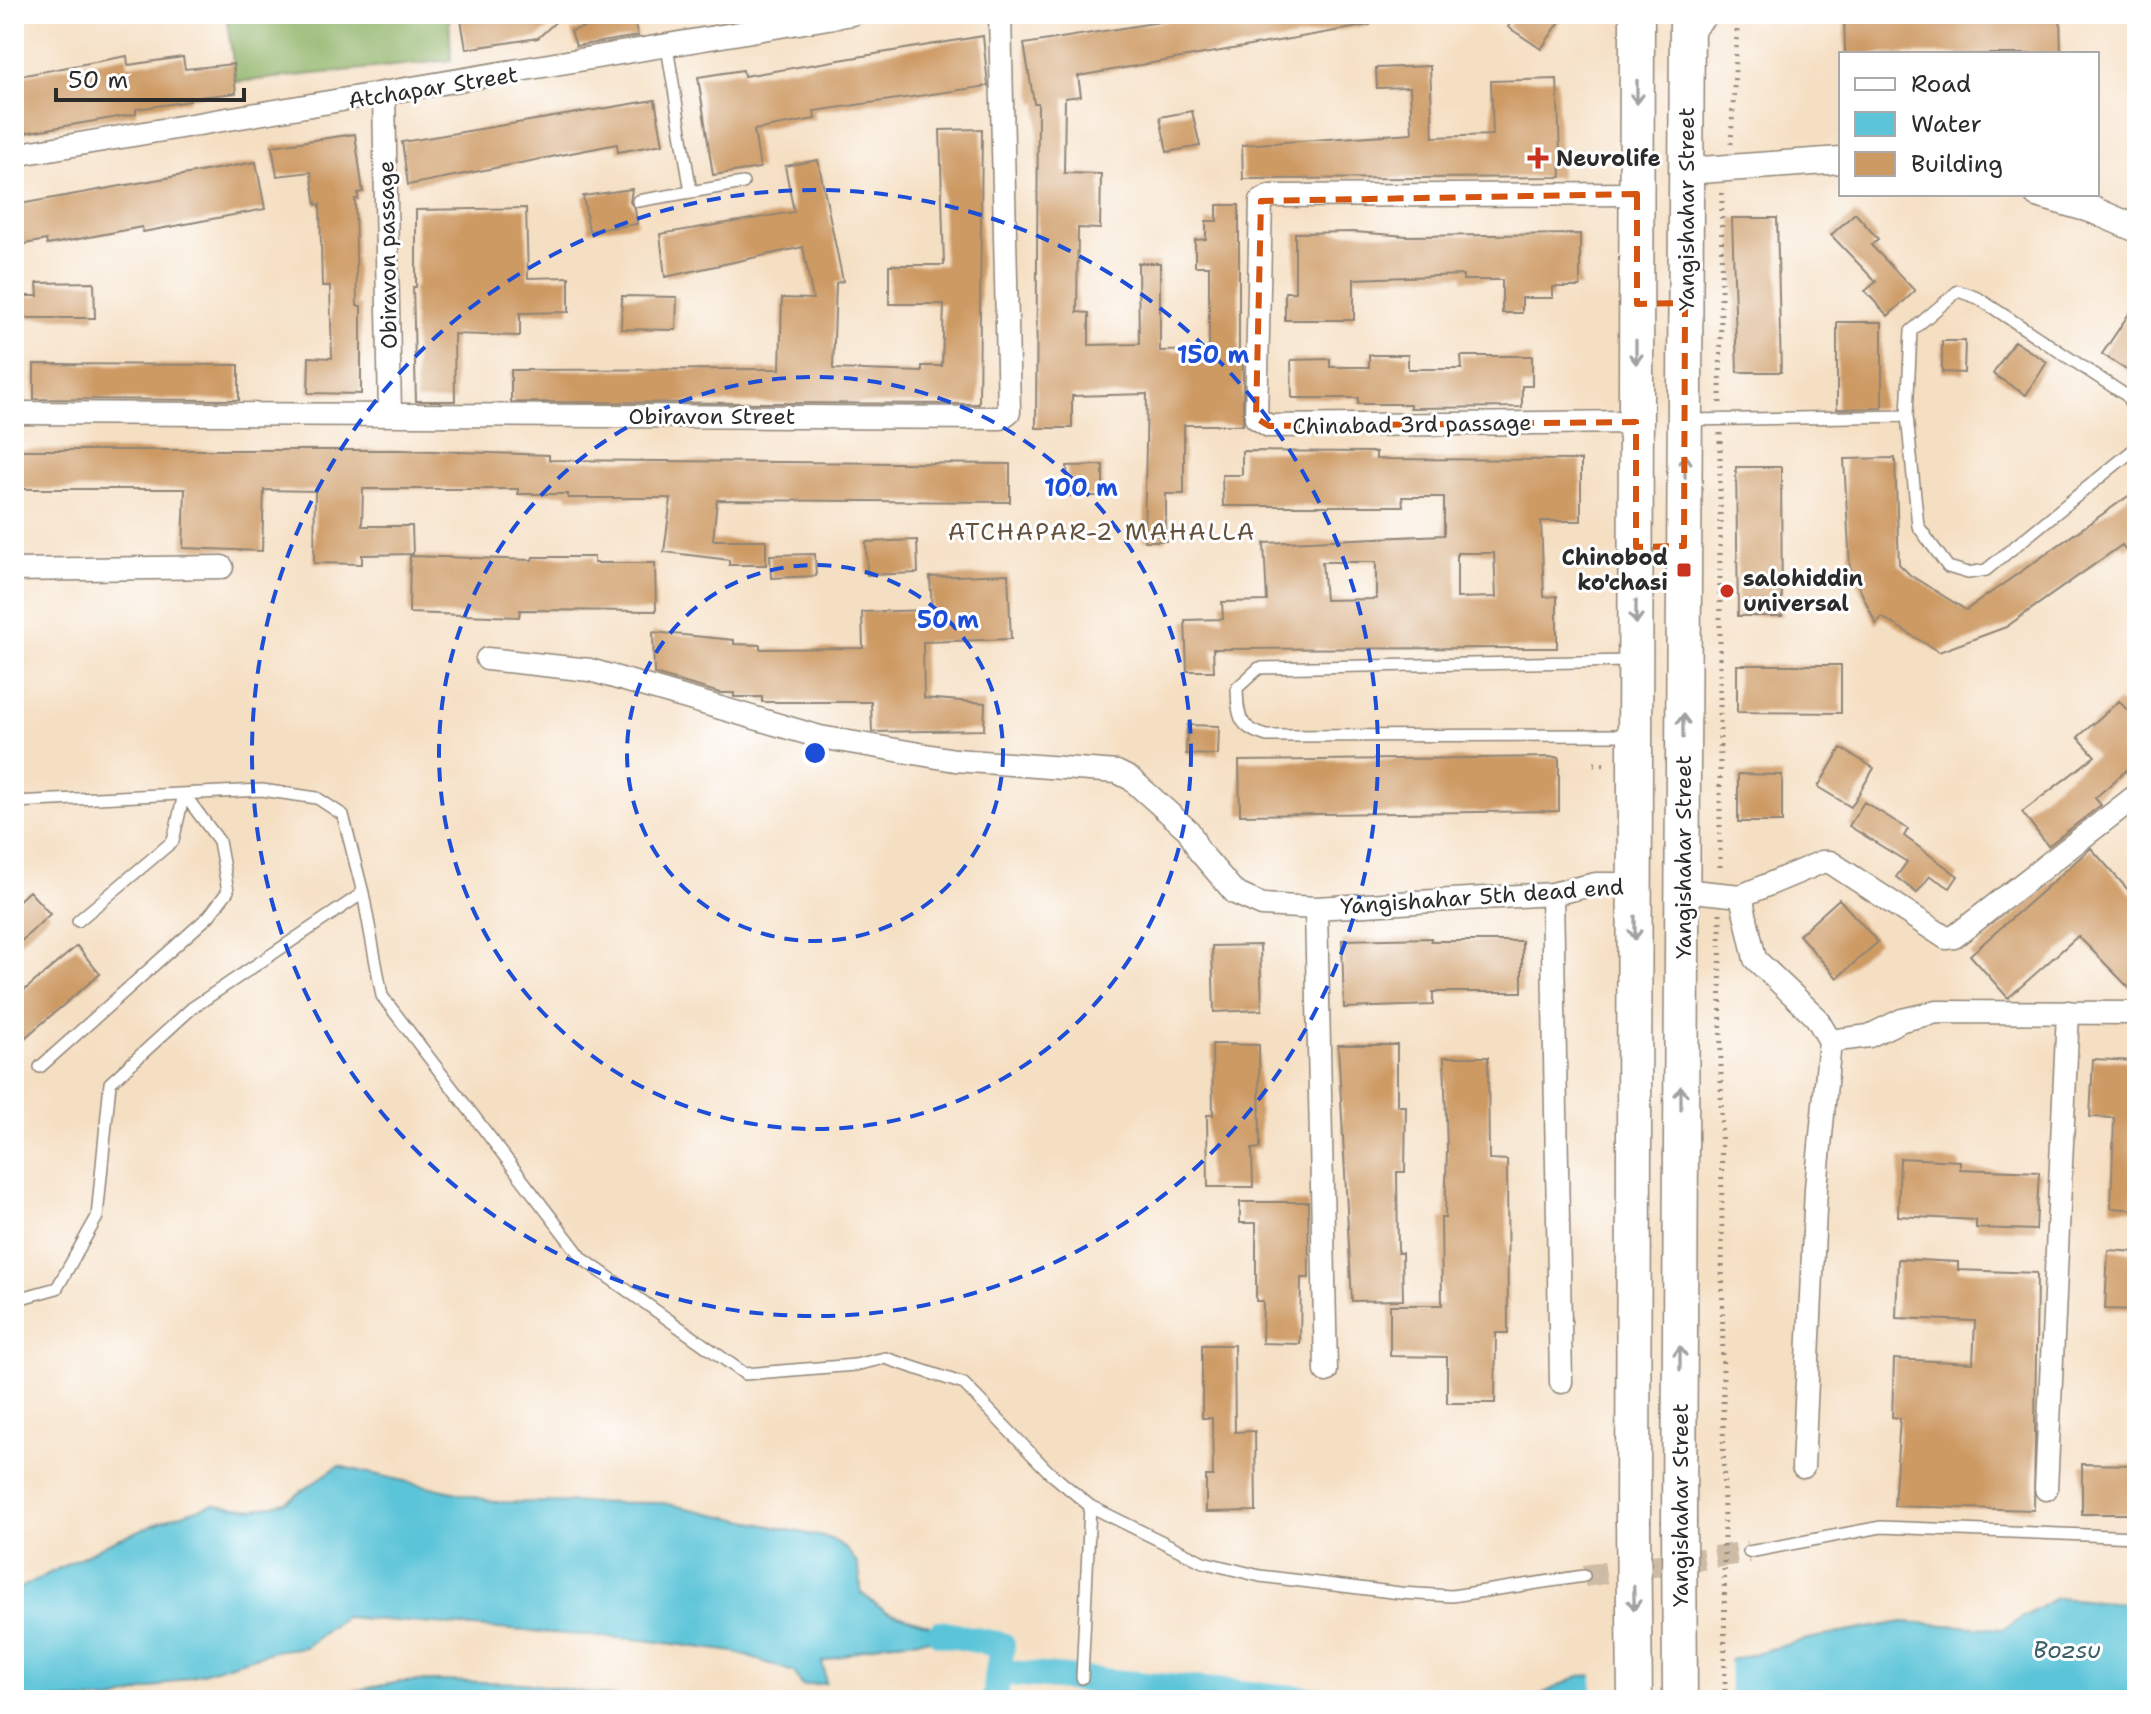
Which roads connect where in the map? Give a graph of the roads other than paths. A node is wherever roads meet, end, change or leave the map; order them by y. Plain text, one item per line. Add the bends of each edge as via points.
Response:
1 (852, 14) edge
2 (1000, 14) edge
3 (1637, 14) edge
4 (1715, 14) edge
5 (1686, 29) edge
6 (667, 47) junction
7 (384, 95) junction
8 (14, 155) edge
9 (1839, 160) edge
10 (1686, 171) junction
11 (743, 183) dead end
12 (691, 192) junction
13 (1637, 194) junction
14 (2044, 196) edge
15 (638, 201) dead end
16 (2137, 229) edge
17 (1685, 303) junction
18 (1637, 304) junction
19 (14, 413) edge
20 (390, 414) junction
21 (1907, 416) junction
22 (2137, 416) edge
23 (1685, 420) junction
24 (1636, 422) junction
25 (2137, 447) edge
26 (1684, 546) junction
27 (1636, 547) junction
28 (222, 567) dead end
29 (14, 570) edge
30 (487, 659) dead end
31 (1636, 661) junction
32 (1635, 735) junction
33 (184, 794) junction
34 (2137, 795) edge
35 (14, 802) edge
36 (1635, 884) junction
37 (1682, 890) junction
38 (363, 893) junction
39 (1552, 894) junction
40 (1730, 894) junction
41 (1316, 908) junction
42 (78, 921) dead end
43 (2068, 1012) junction
44 (2137, 1013) edge
45 (1830, 1041) junction
46 (40, 1067) dead end
47 (14, 1300) edge
48 (1326, 1371) dead end
49 (1561, 1382) dead end
50 (1803, 1467) dead end
51 (2046, 1489) dead end
52 (1090, 1506) junction
53 (2137, 1537) edge
54 (1749, 1552) tunnel mouth
55 (1584, 1576) tunnel mouth
56 (1082, 1678) dead end
57 (1635, 1700) edge
58 (1680, 1700) edge

1 - 6 street, Atchapar Street
2 - 20 street, Obiravon Street via 1009,412 1001,418
3 -> 13 main road, Yangishahar Street
4 - 5 lane
5 - 10 main road, Yangishahar Street
6 - 7 street, Atchapar Street
6 - 12 lane
7 - 8 street, Atchapar Street
7 - 20 street, Obiravon passage
9 - 10 street
10 - 17 main road, Yangishahar Street
11 - 12 lane
12 - 15 lane
13 - 18 main road, Yangishahar Street
13 - 24 street, Chinabad 3rd passage via 1270,196 1261,201 1256,418 1269,426
14 - 16 street
17 - 18 main road
17 - 23 main road, Yangishahar Street
18 -> 24 main road, Yangishahar Street
19 - 20 street, Obiravon Street
21 - 22 lane via 1911,331 1958,291 1978,298 2127,396
21 - 23 lane
21 - 25 lane via 1918,526 1948,567 1968,573 1986,570
26 -> 23 main road, Yangishahar Street
24 - 27 main road, Yangishahar Street
26 - 27 main road
37 -> 26 main road, Yangishahar Street
27 -> 31 main road, Yangishahar Street
28 - 29 street
30 - 41 street, Yangishahar 5th dead end via 590,670 820,737 955,760 1117,772 1189,831 1235,893 1262,905
31 - 32 main road, Yangishahar Street
31 - 32 lane via 1259,668 1237,688 1239,720 1248,731 1267,736
32 - 36 main road, Yangishahar Street
33 - 35 lane
33 - 38 lane via 262,790 317,798 343,815
33 - 42 lane via 173,841
33 - 46 lane via 219,841 228,891 209,916
34 - 40 street via 1954,937 1946,938 1830,862
36 - 39 street, Yangishahar 5th dead end via 1596,884
36 -> 57 main road, Yangishahar Street, bridge
37 - 40 street
58 -> 37 main road, Yangishahar Street, bridge
38 - 47 lane via 192,1008 110,1083 97,1217 57,1288
38 - 52 lane via 382,996 583,1259 745,1374 885,1358 964,1384 1049,1472
39 - 41 street, Yangishahar 5th dead end
39 - 49 street
40 - 45 street via 1755,959 1816,1017
41 - 48 street
43 - 44 street
43 - 45 street via 1937,1012 1902,1020 1869,1036
43 - 51 street
45 - 50 street via 1816,1188
52 - 55 lane via 1203,1562 1260,1576 1452,1596
52 - 56 lane
53 - 54 lane via 1881,1527

